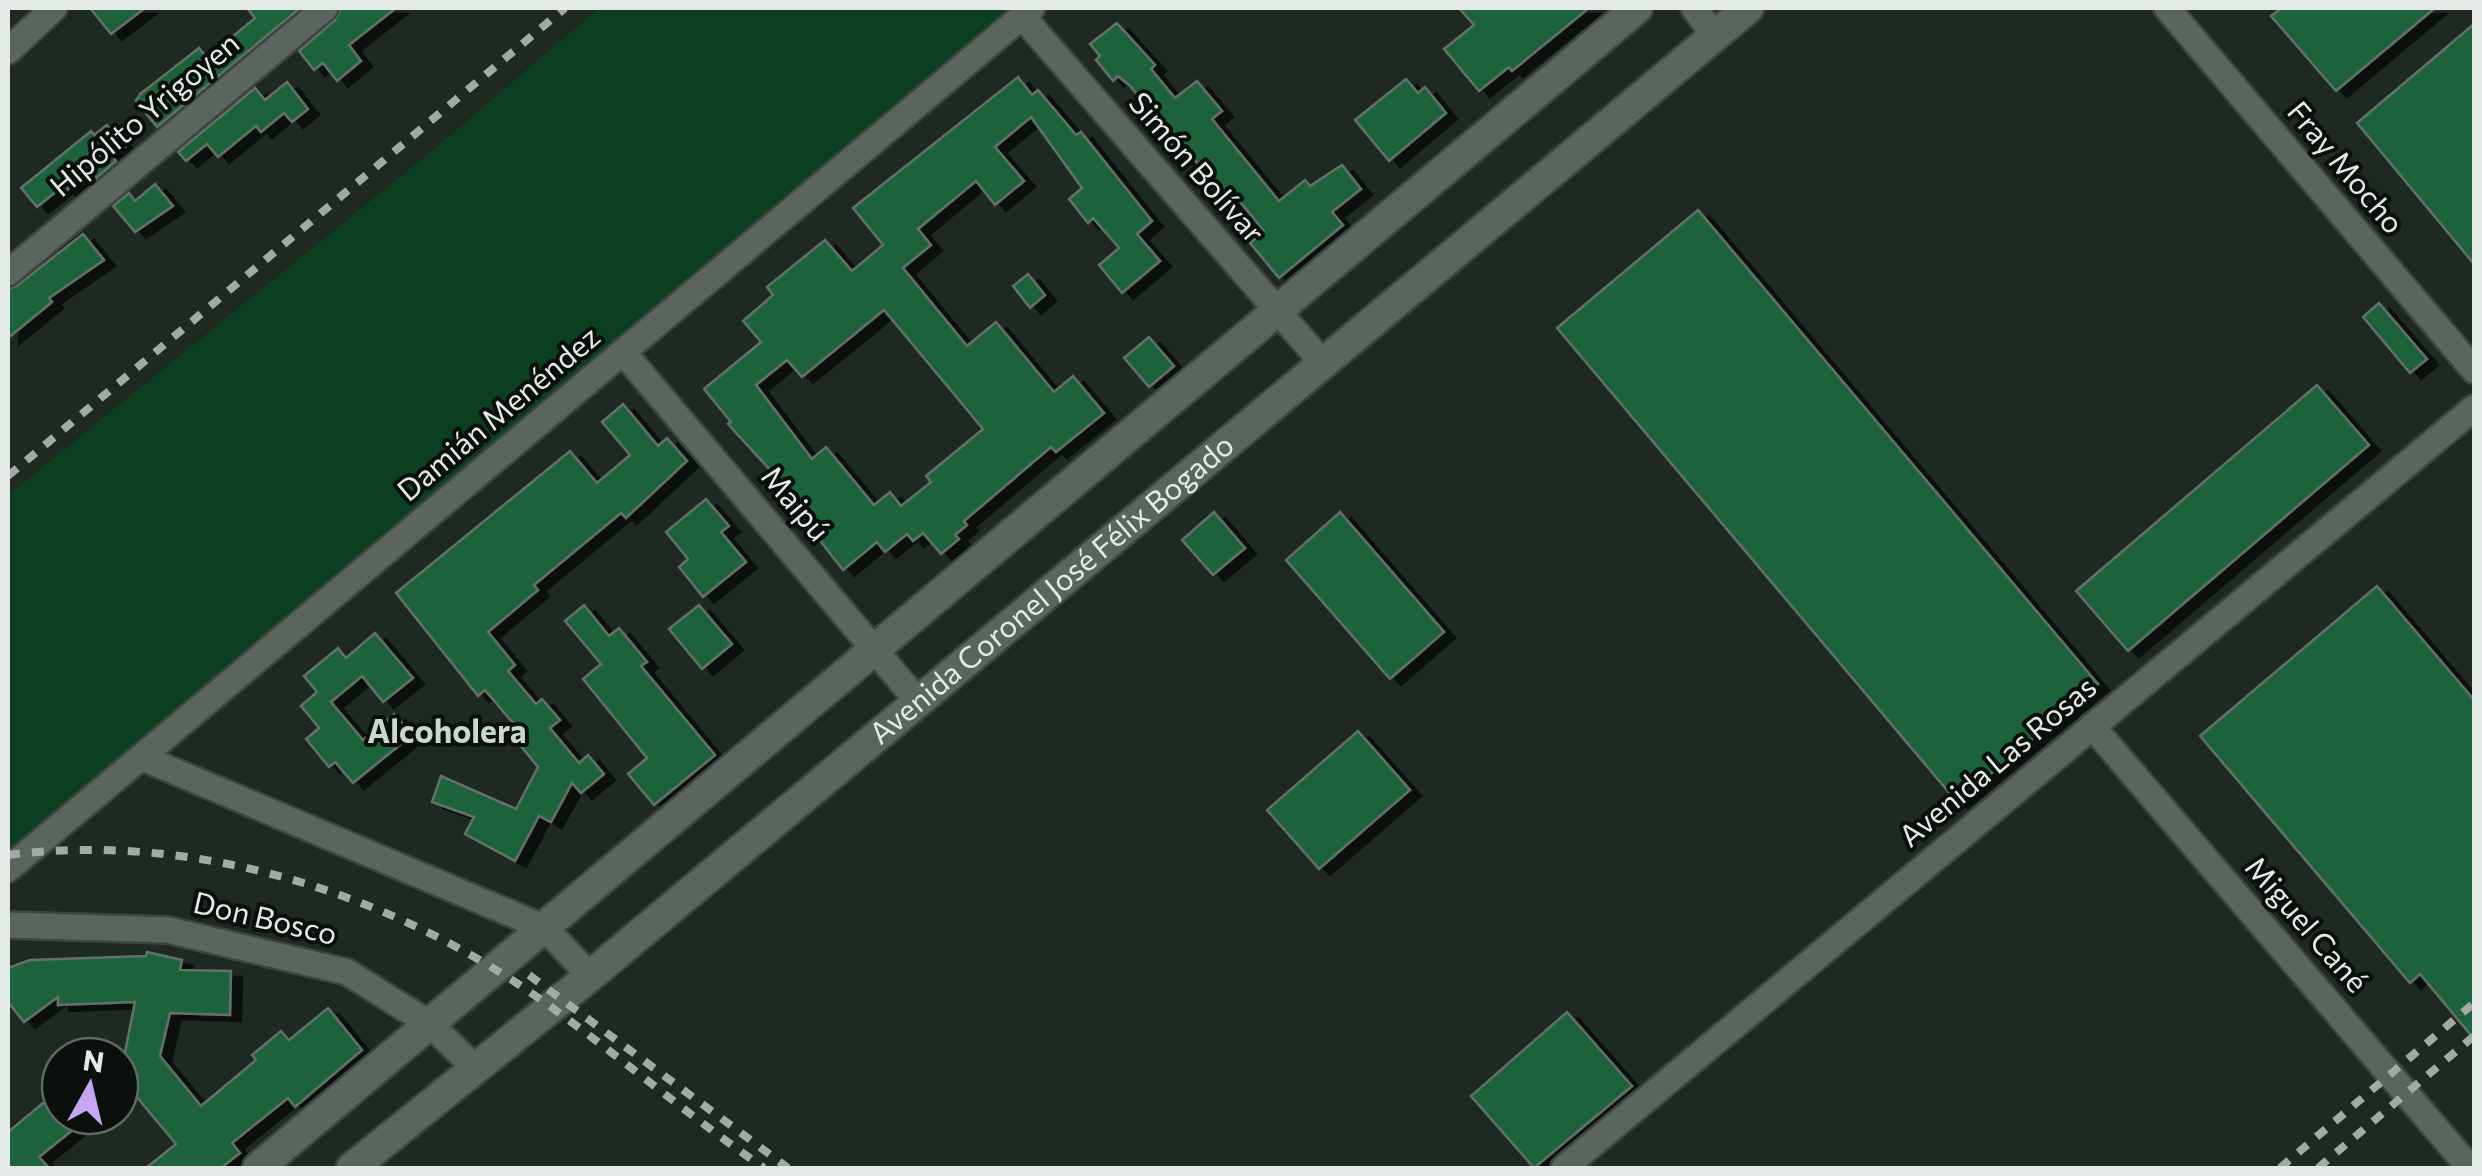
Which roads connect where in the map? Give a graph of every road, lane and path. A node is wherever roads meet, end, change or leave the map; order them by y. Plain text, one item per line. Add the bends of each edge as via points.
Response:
1 (54, 8) edge
2 (325, 8) edge
3 (1637, 8) edge
4 (1694, 8) edge
5 (1748, 8) edge
6 (2167, 8) edge
7 (1027, 12) edge
8 (1714, 35) junction
9 (8, 51) edge
10 (8, 273) edge
11 (1276, 312) junction
12 (622, 352) junction
13 (1322, 362) junction
14 (2474, 370) edge
15 (2474, 408) edge
16 (875, 649) junction
17 (916, 699) junction
18 (2092, 726) junction
19 (143, 758) junction
20 (8, 869) edge
21 (8, 924) edge
22 (545, 928) junction
23 (590, 976) junction
24 (430, 1024) junction
25 (474, 1067) junction
26 (258, 1168) edge
27 (352, 1168) edge
28 (1564, 1168) edge
29 (2470, 1168) edge

1 - 9 street
2 - 10 street, Hipólito Yrigoyen
3 - 11 main road
4 - 8 street
5 - 8 main road, Avenida Coronel José Félix Bogado
6 - 14 street, Fray Mocho
7 - 11 street, Simón Bolívar
7 - 12 street, Damián Menéndez
8 - 13 main road, Avenida Coronel José Félix Bogado
11 - 13 street, Simón Bolívar
11 - 16 main road
12 - 16 street, Maipú
12 - 19 street, Damián Menéndez
13 - 17 main road, Avenida Coronel José Félix Bogado
15 - 18 street, Avenida Las Rosas
16 - 17 street, Maipú
16 - 22 main road
17 - 23 main road, Avenida Coronel José Félix Bogado
18 - 28 street, Avenida Las Rosas
18 - 29 street, Miguel Cané
19 - 20 street, Damián Menéndez
19 - 22 street
21 - 24 street, Don Bosco via 168,930 285,954 348,972
22 - 23 street
22 - 24 main road
23 - 25 main road, Avenida Coronel José Félix Bogado
24 - 25 street, Don Bosco
24 - 26 main road
25 - 27 main road, Avenida Coronel José Félix Bogado

